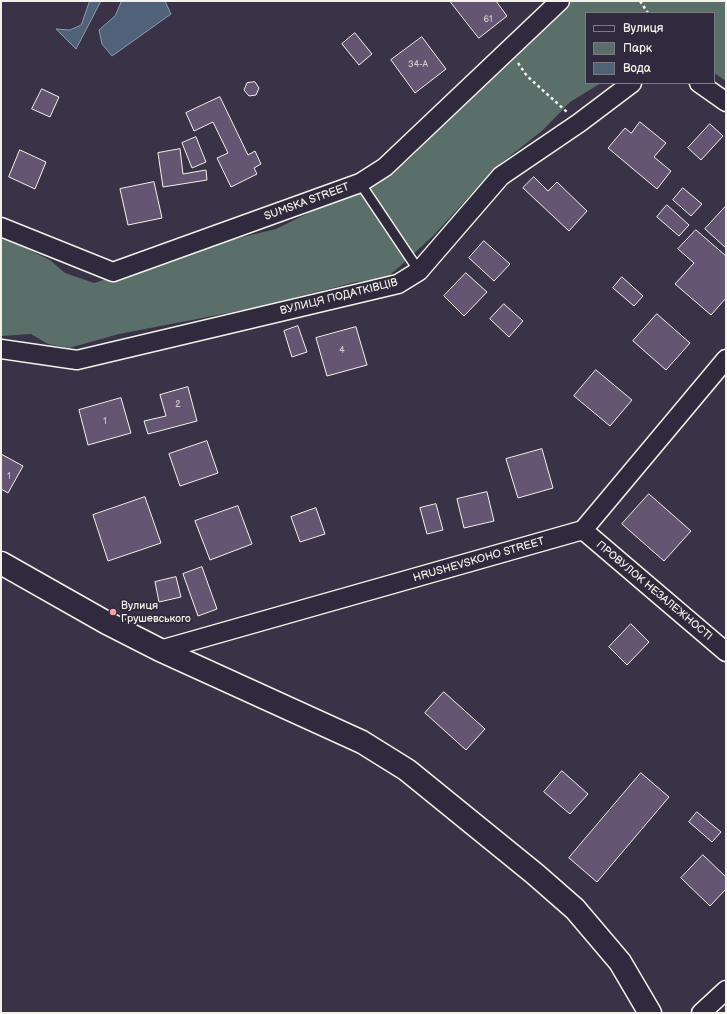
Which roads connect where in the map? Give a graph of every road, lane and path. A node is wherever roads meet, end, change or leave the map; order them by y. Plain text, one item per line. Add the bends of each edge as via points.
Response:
1 (560, 1) edge
2 (640, 1) edge
3 (647, 12) edge
4 (527, 76) dead end
5 (631, 84) edge
6 (700, 84) edge
7 (726, 102) edge
8 (579, 123) junction
9 (360, 183) junction
10 (1, 227) edge
11 (419, 271) junction
12 (1, 349) edge
13 (726, 359) edge
14 (583, 530) junction
15 (1, 563) edge
16 (160, 650) junction
17 (726, 652) edge
18 (726, 990) edge
19 (650, 1013) edge
20 (701, 1013) edge

1 - 9 street, SUMSKA STREET via 385,167
2 - 3 path
4 - 8 path
5 - 8 street, ВУЛИЦЯ ПОДАТКІВЦІВ
6 - 7 street
8 - 11 street, ВУЛИЦЯ ПОДАТКІВЦІВ via 501,176
9 - 10 street, SUMSKA STREET via 113,272
9 - 11 lane
11 - 12 street, ВУЛИЦЯ ПОДАТКІВЦІВ via 398,284 77,360
13 - 14 street
14 - 16 street, HRUSHEVSKOHO STREET
14 - 17 street, ПРОВУЛОК НЕЗАЛЕЖНОСТІ
15 - 16 street
16 - 19 street via 362,742 407,770 575,909 620,962
18 - 20 street

